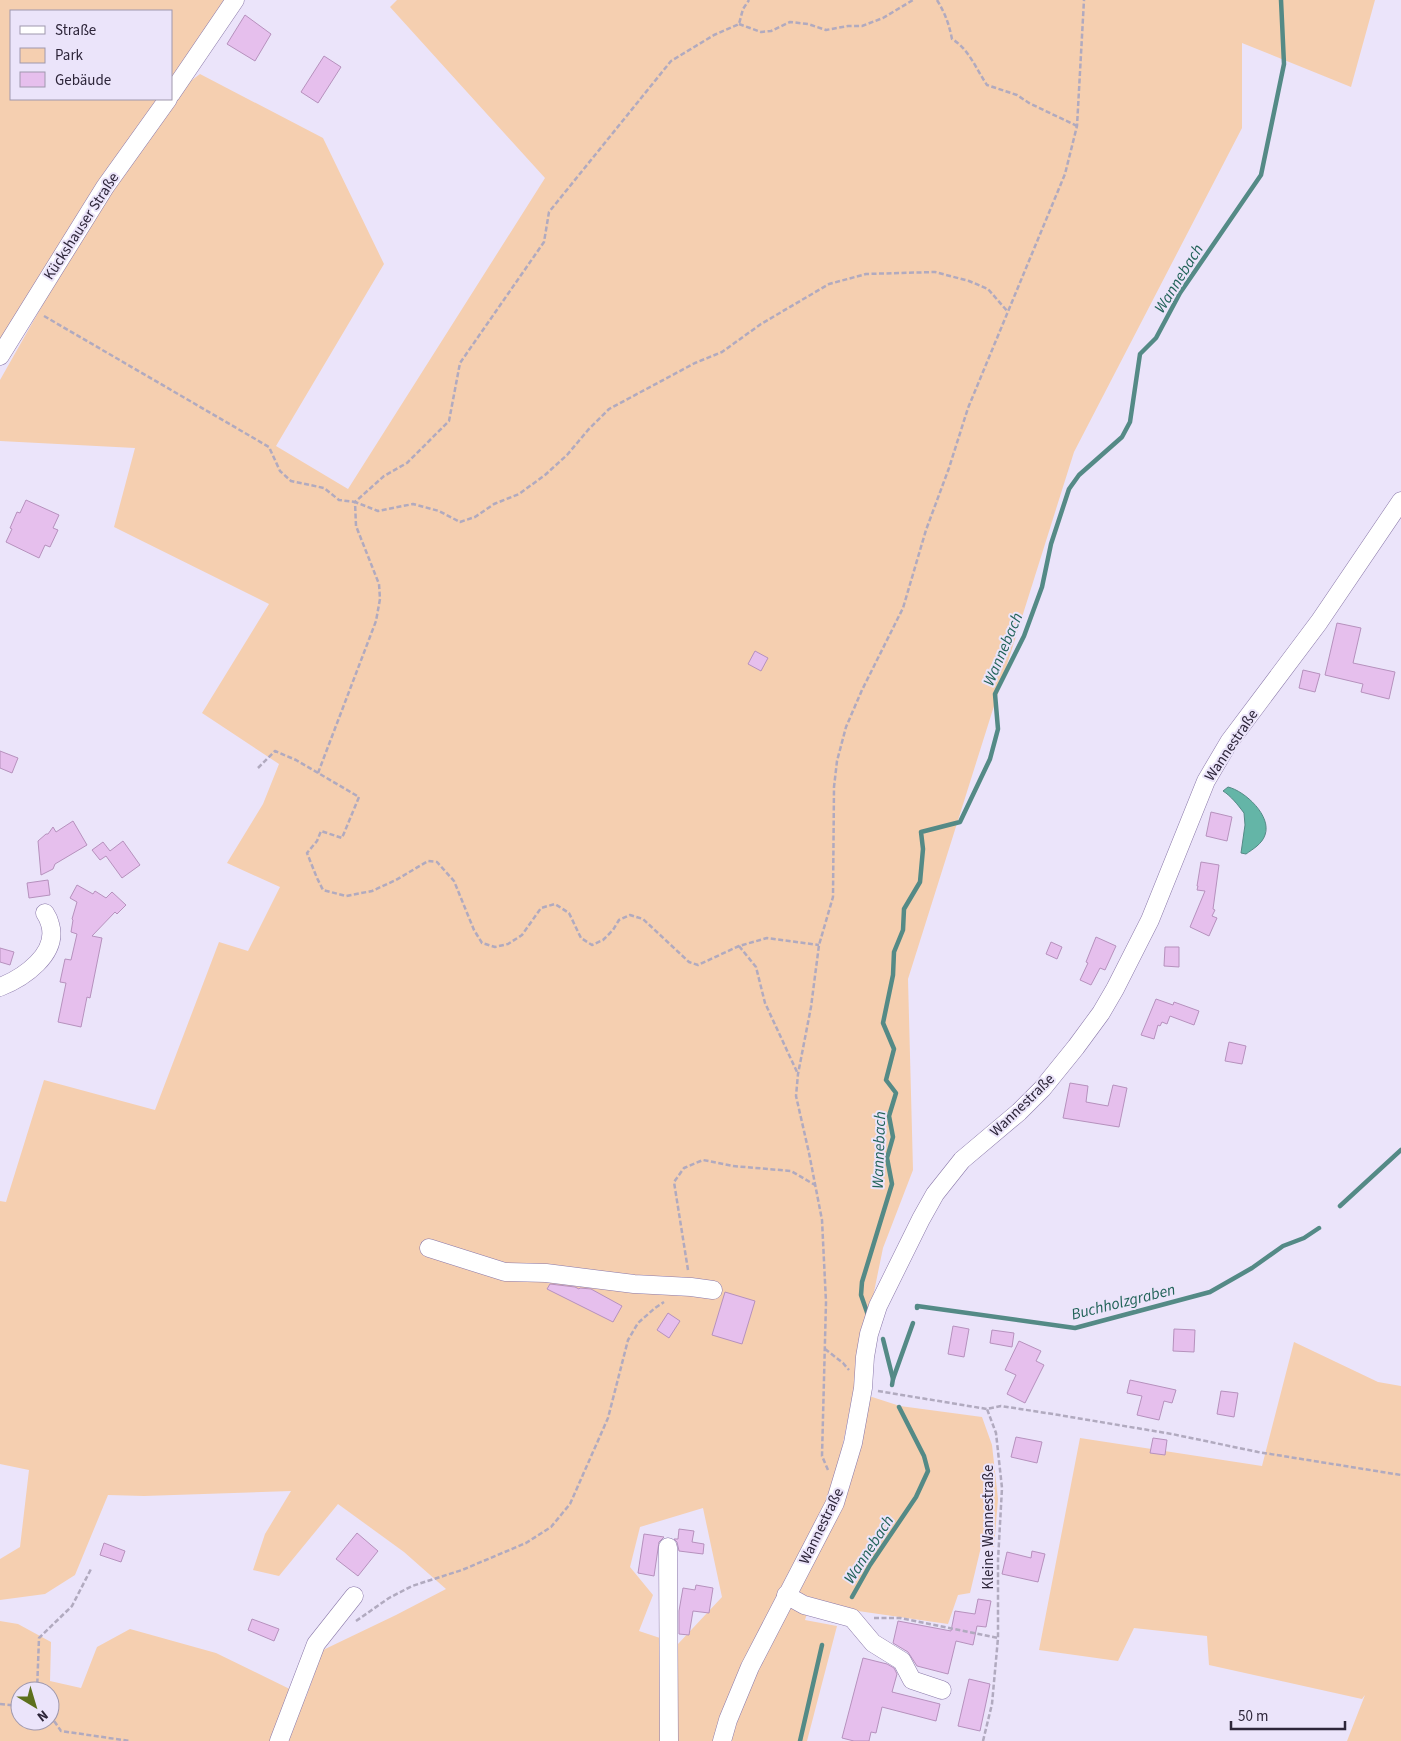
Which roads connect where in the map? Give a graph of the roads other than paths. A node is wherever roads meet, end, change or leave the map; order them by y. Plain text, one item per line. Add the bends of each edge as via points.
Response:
1 (235, 0) edge
2 (172, 93) edge
3 (167, 100) edge
4 (0, 356) edge
5 (1401, 501) edge
6 (45, 913) dead end
7 (0, 987) edge
8 (429, 1248) dead end
9 (713, 1290) dead end
10 (668, 1547) dead end
11 (786, 1595) junction
12 (354, 1596) dead end
13 (942, 1690) dead end
14 (279, 1741) edge
15 (669, 1741) edge
16 (722, 1741) edge

1 - 2 street
3 - 4 street, Kückshauser Straße via 105,187
5 - 11 street, Wannestraße via 1319,622 1230,742 1206,781 1150,920 1101,1013 1042,1089 962,1160 935,1194 878,1306 869,1334 864,1388 842,1483 835,1503
6 - 7 street via 51,925 44,954 17,980
8 - 9 street via 505,1272 546,1272 634,1284
10 - 15 street
11 - 13 street via 804,1605 852,1618 873,1643 902,1661 912,1680
11 - 16 street, Wannestraße via 750,1668
12 - 14 street via 316,1644

